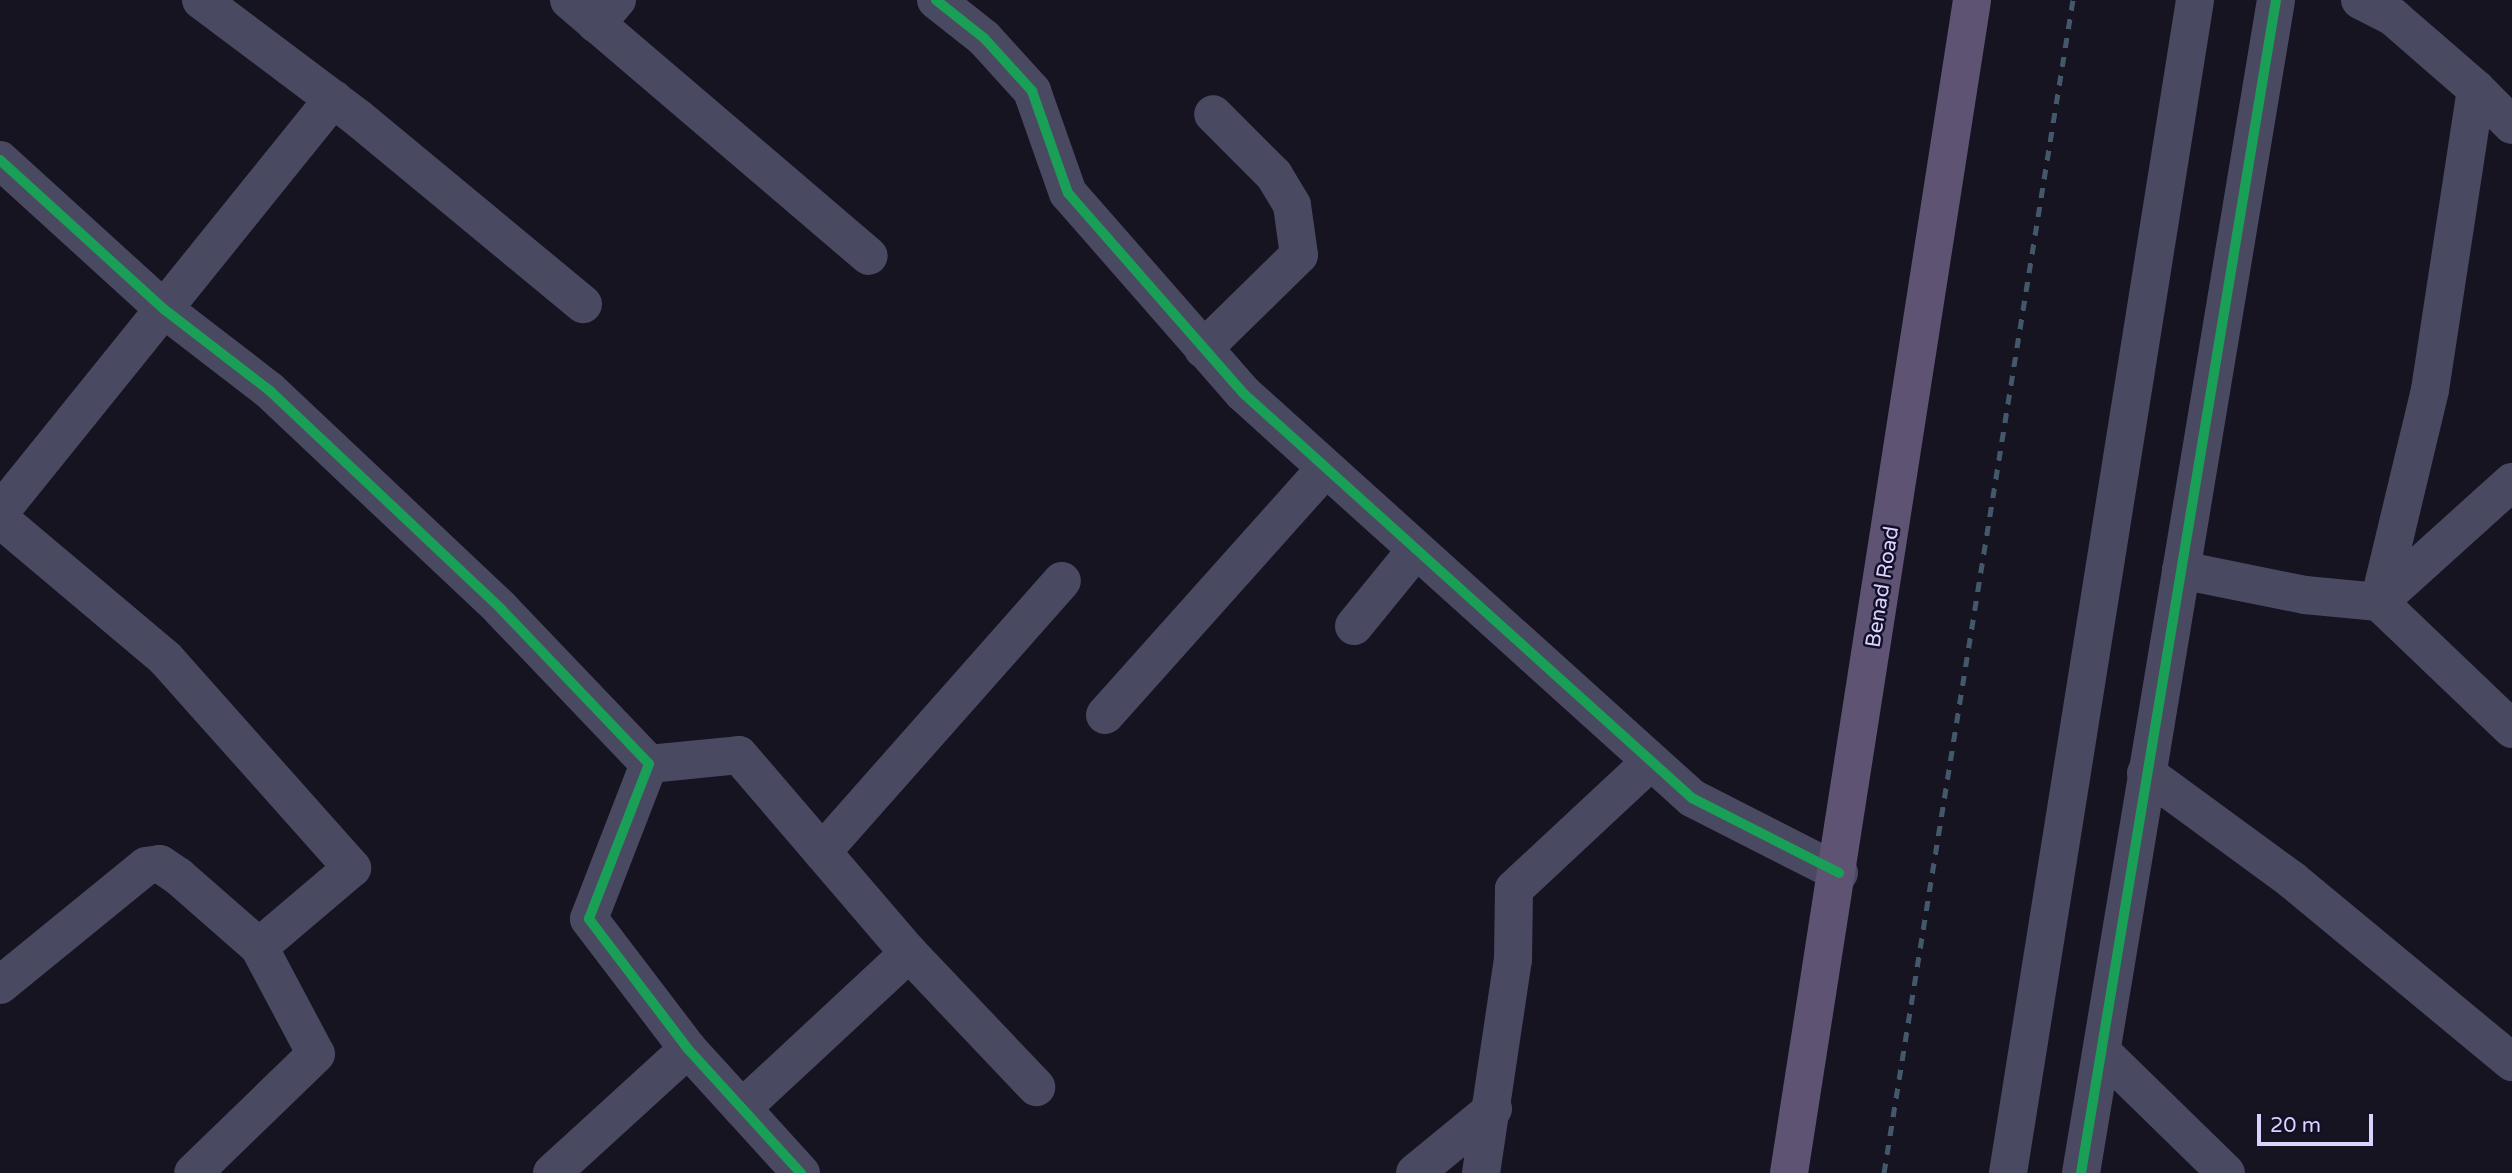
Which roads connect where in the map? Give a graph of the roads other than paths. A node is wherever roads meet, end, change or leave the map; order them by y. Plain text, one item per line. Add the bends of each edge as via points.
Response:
1 (201, 0) edge
2 (936, 0) edge
3 (1972, 0) edge
4 (2195, 0) edge
5 (2276, 0) edge
6 (2360, 0) edge
7 (594, 8) edge
8 (2476, 89) junction
9 (333, 99) junction
10 (1213, 114) dead end
11 (2512, 125) edge
12 (0, 160) edge
13 (869, 256) dead end
14 (583, 304) dead end
15 (165, 310) junction
16 (1203, 349) junction
17 (1326, 468) junction
18 (2512, 482) edge
19 (0, 512) edge
20 (0, 519) edge
21 (1416, 550) junction
22 (2181, 570) junction
23 (1062, 581) dead end
24 (2379, 602) junction
25 (1354, 626) dead end
26 (1105, 715) dead end
27 (2512, 729) edge
28 (1650, 762) junction
29 (649, 764) junction
30 (2146, 773) junction
31 (822, 852) junction
32 (1839, 873) junction
33 (259, 947) junction
34 (909, 953) junction
35 (0, 985) edge
36 (688, 1049) junction
37 (2102, 1052) junction
38 (2512, 1062) edge
39 (1036, 1087) dead end
40 (742, 1108) junction
41 (1493, 1109) junction
42 (193, 1173) edge
43 (552, 1173) edge
44 (801, 1173) edge
45 (1415, 1173) edge
46 (1481, 1173) edge
47 (1789, 1173) edge
48 (2008, 1173) edge
49 (2081, 1173) edge
50 (2226, 1173) edge

1 - 9 street
2 - 16 street via 984,38 1032,91 1068,193
3 - 32 main road, Benad Road
4 - 48 street
5 - 22 street
6 - 8 street via 2393,17
7 - 13 street
8 - 11 street
8 - 24 street via 2430,390
9 - 14 street
9 - 15 street
10 - 16 street via 1280,185 1298,226 1300,255
12 - 15 street
15 - 19 street
15 - 29 street via 289,409 501,609
16 - 17 street
17 - 21 street
17 - 26 street
18 - 24 street
20 - 33 street via 166,659 352,868
21 - 25 street
21 - 28 street
22 - 24 street via 2305,595
22 - 30 street
23 - 31 street
24 - 27 street
28 - 32 street via 1692,798
28 - 41 street via 1514,890 1513,960
29 - 31 street via 739,755
29 - 36 street via 589,919
30 - 37 street
30 - 38 street via 2292,880
31 - 34 street
32 - 47 main road, Benad Road
33 - 35 street via 178,876 160,864 146,866
33 - 42 street via 316,1055
34 - 39 street
34 - 40 street
36 - 40 street
36 - 43 street
37 - 49 street
37 - 50 street
40 - 44 street
41 - 45 street
41 - 46 street

